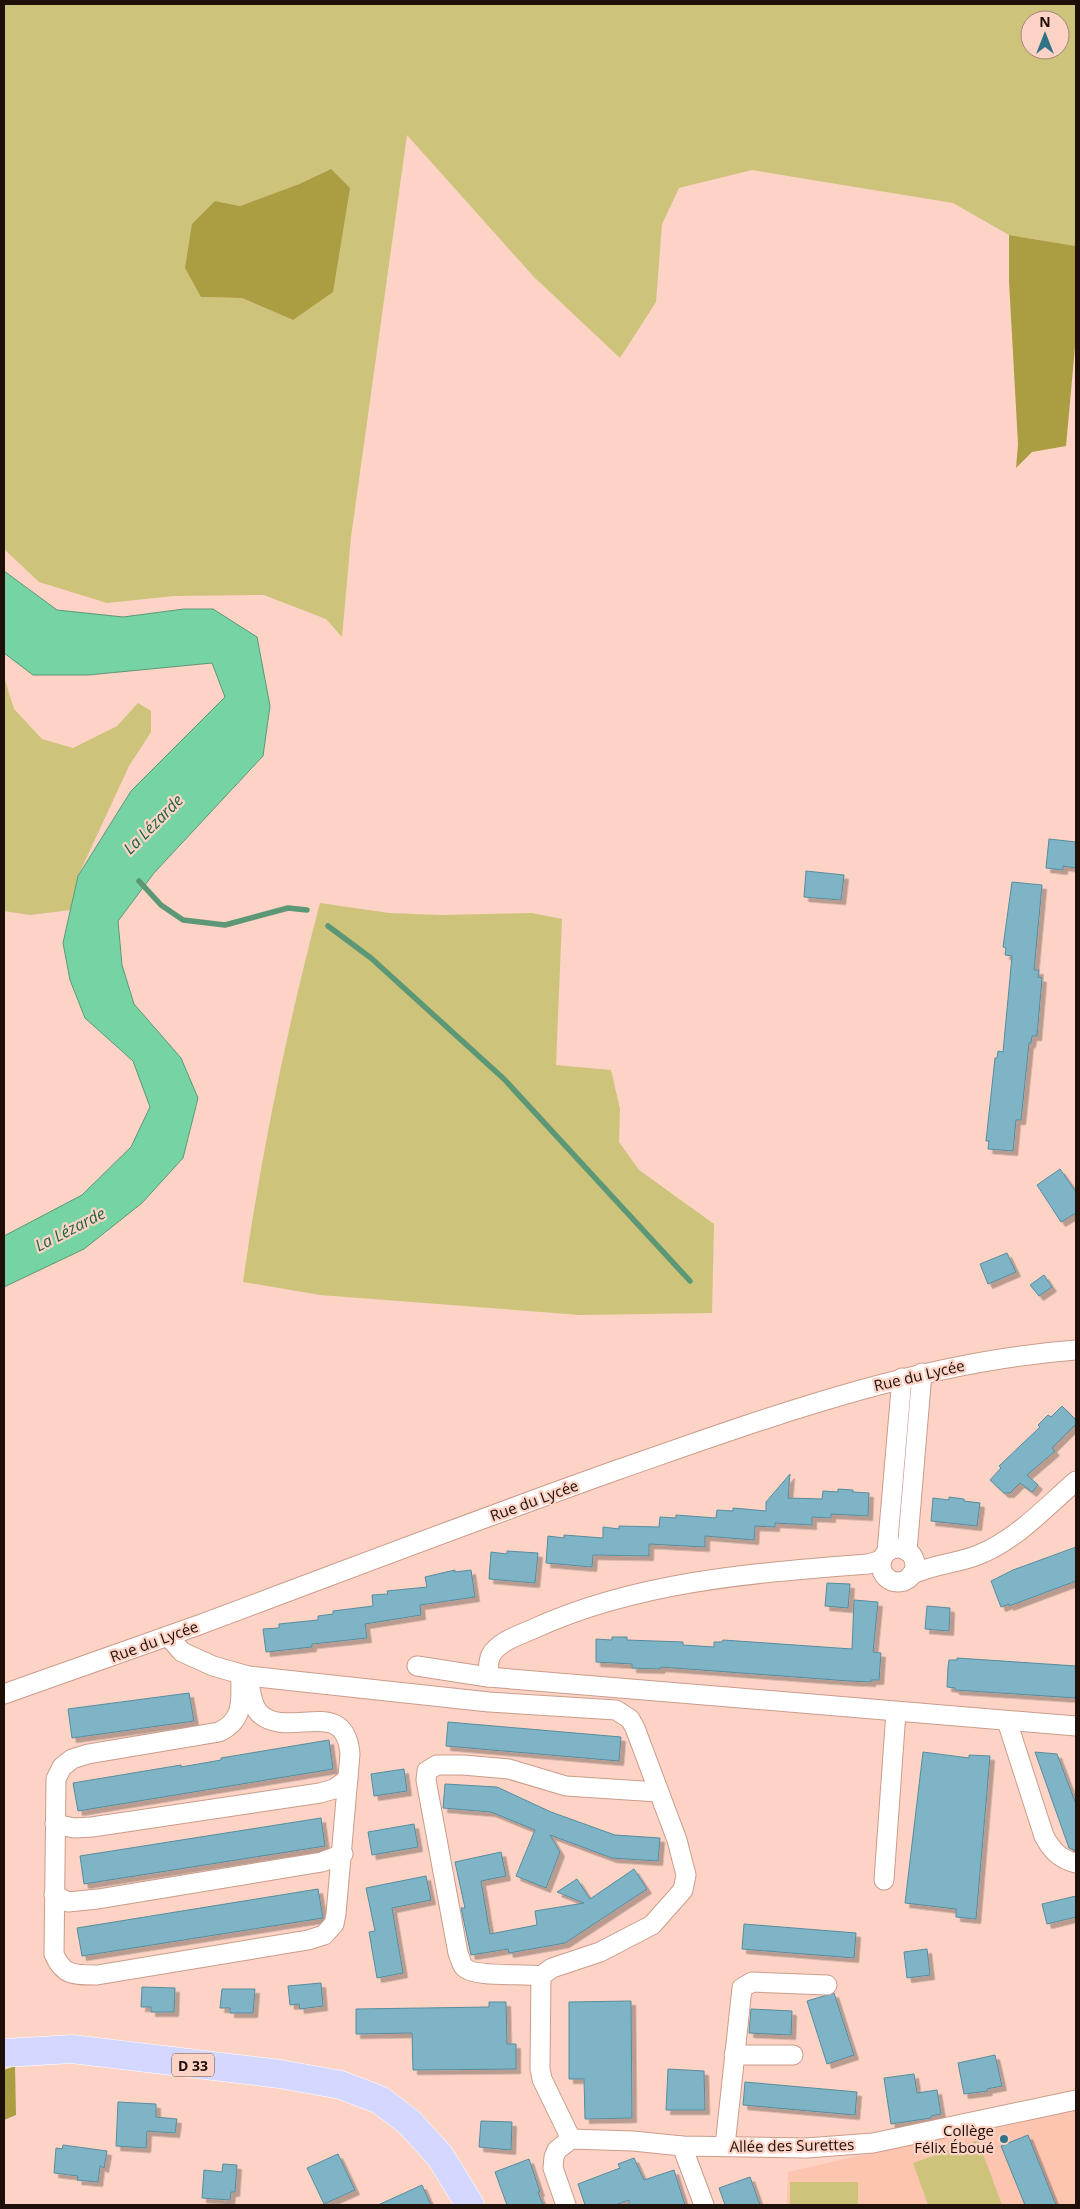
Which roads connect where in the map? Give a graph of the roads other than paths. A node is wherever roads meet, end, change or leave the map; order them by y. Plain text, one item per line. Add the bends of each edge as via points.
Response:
1 (1076, 1350) edge
2 (922, 1374) junction
3 (902, 1378) junction
4 (1076, 1480) edge
5 (910, 1561) junction
6 (884, 1562) junction
7 (168, 1636) junction
8 (417, 1666) dead end
9 (245, 1675) junction
10 (488, 1677) junction
11 (4, 1694) edge
12 (896, 1712) junction
13 (1007, 1721) junction
14 (1076, 1726) edge
15 (348, 1779) junction
16 (658, 1792) junction
17 (55, 1824) junction
18 (343, 1854) junction
19 (1076, 1864) edge
20 (884, 1880) dead end
21 (54, 1895) junction
22 (541, 1976) junction
23 (827, 1985) dead end
24 (4, 2053) edge
25 (793, 2054) dead end
26 (734, 2055) junction
27 (1076, 2100) edge
28 (571, 2139) junction
29 (682, 2146) junction
30 (725, 2146) junction
31 (470, 2205) edge
32 (566, 2205) edge
33 (704, 2205) edge

1 - 2 street, Rue du Lycée via 972,1363
2 - 3 street, Rue du Lycée
2 - 5 street
3 - 6 street
3 - 7 street, Rue du Lycée via 801,1406 588,1480
4 - 5 street via 1002,1543 943,1565 922,1569
5 - 6 street via 899,1548
5 - 6 street via 899,1582 890,1579
6 - 10 street via 722,1577 656,1589 602,1604 549,1621 500,1646 492,1654
7 - 9 street via 182,1652 213,1666
7 - 11 street, Rue du Lycée
8 - 10 street
9 - 15 street via 259,1713 285,1724 314,1720 332,1722 342,1729 349,1741
9 - 16 street via 489,1702 616,1710 630,1719 636,1728
9 - 17 street via 235,1722 219,1732 88,1754 62,1766 56,1779
10 - 12 street
12 - 13 street
12 - 20 street
13 - 14 street
13 - 19 street via 1044,1836 1052,1851
15 - 17 street via 334,1789 290,1798 92,1827
15 - 18 street
16 - 22 street via 678,1840 686,1875 683,1890 652,1925 600,1952 552,1968
16 - 22 street via 566,1786 510,1769 437,1765 428,1771 426,1780 463,1966 471,1972
17 - 21 street
18 - 21 street via 322,1862 98,1899 68,1902
18 - 21 street via 334,1924 324,1935 97,1975 80,1975 59,1967 54,1954
22 - 28 street via 540,2069
23 - 26 street via 746,1984 740,1995
24 - 31 main road, D 33 via 72,2049 280,2074 341,2085 380,2100 409,2122 440,2156
25 - 26 street
26 - 30 street
27 - 30 street, Allée des Surettes via 873,2143 806,2148
28 - 29 street, Allée des Surettes
28 - 32 street via 557,2150 553,2168
29 - 30 street, Allée des Surettes
29 - 33 street

